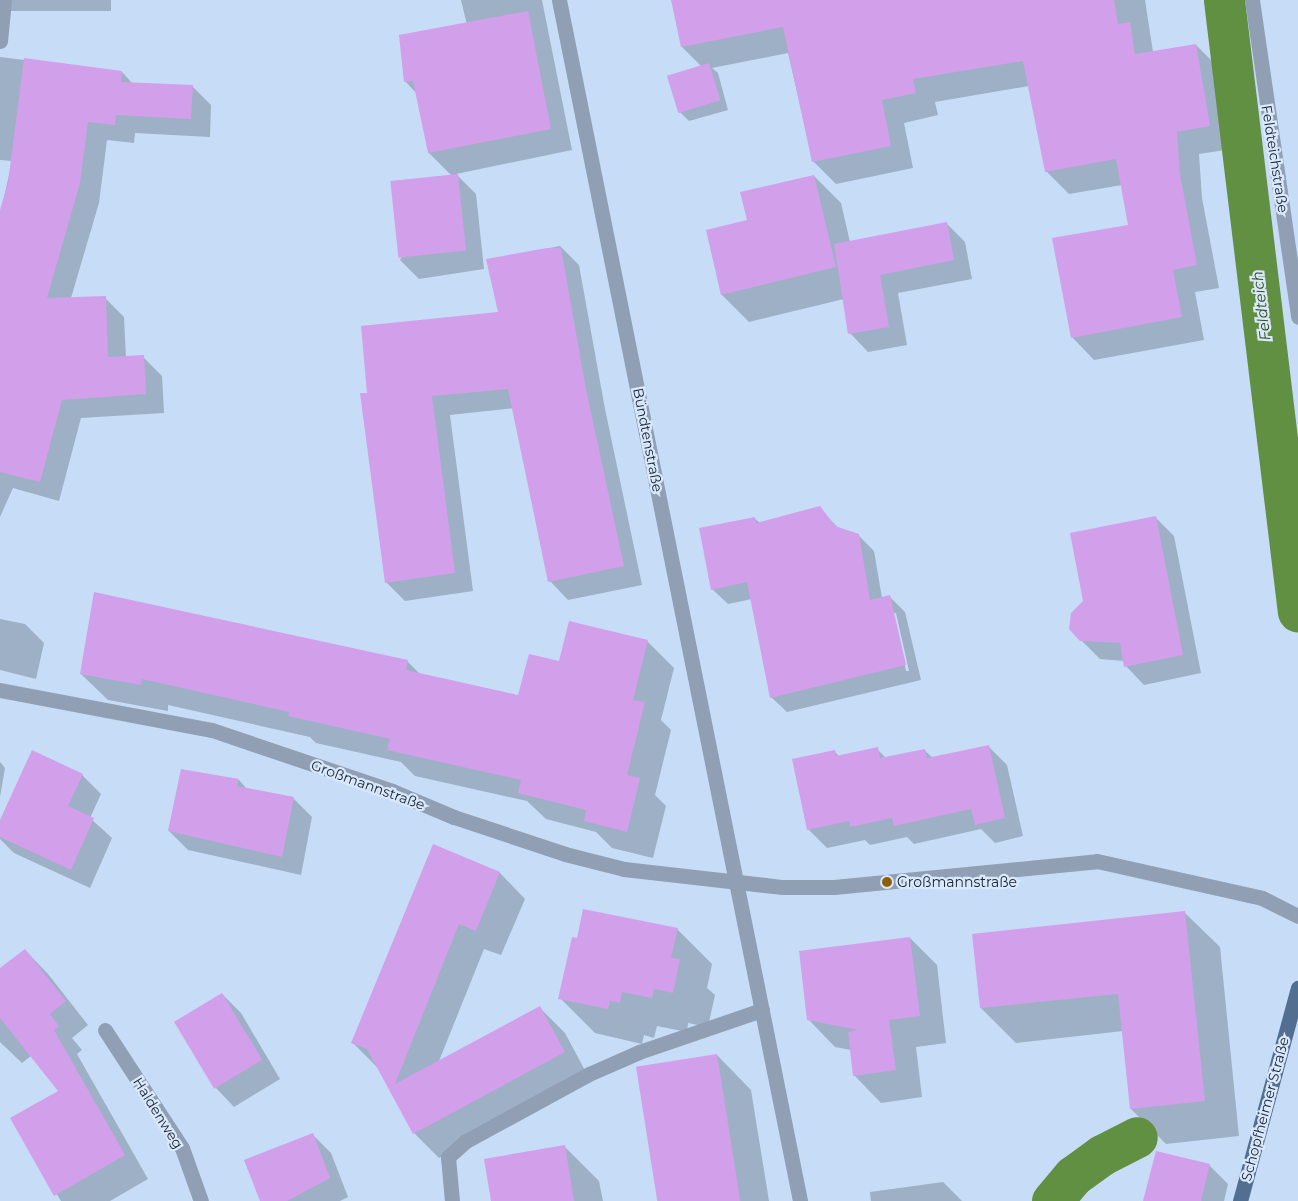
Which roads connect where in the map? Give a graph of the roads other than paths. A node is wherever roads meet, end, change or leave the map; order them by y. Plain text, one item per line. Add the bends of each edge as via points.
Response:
1 (4, 0) edge
2 (559, 0) edge
3 (1252, 0) edge
4 (0, 41) edge
5 (1292, 235) edge
6 (1298, 317) edge
7 (0, 690) edge
8 (735, 880) junction
9 (1298, 916) edge
10 (1298, 988) edge
11 (762, 1010) junction
12 (105, 1030) dead end
13 (201, 1201) edge
14 (452, 1201) edge
15 (800, 1201) edge
16 (1240, 1201) edge

1 - 4 street
2 - 8 street, Bündtenstraße
3 - 5 street, Feldteichstraße
5 - 6 street, Feldteichstraße
7 - 8 street, Großmannstraße via 212,730 565,854 624,869
8 - 9 street, Großmannstraße via 783,887 834,887 1098,862 1262,898
8 - 11 street
10 - 16 main road, Schopfheimer Straße
11 - 14 street via 639,1052 589,1074 466,1141 448,1157
11 - 15 street
12 - 13 street, Haldenweg via 182,1148

